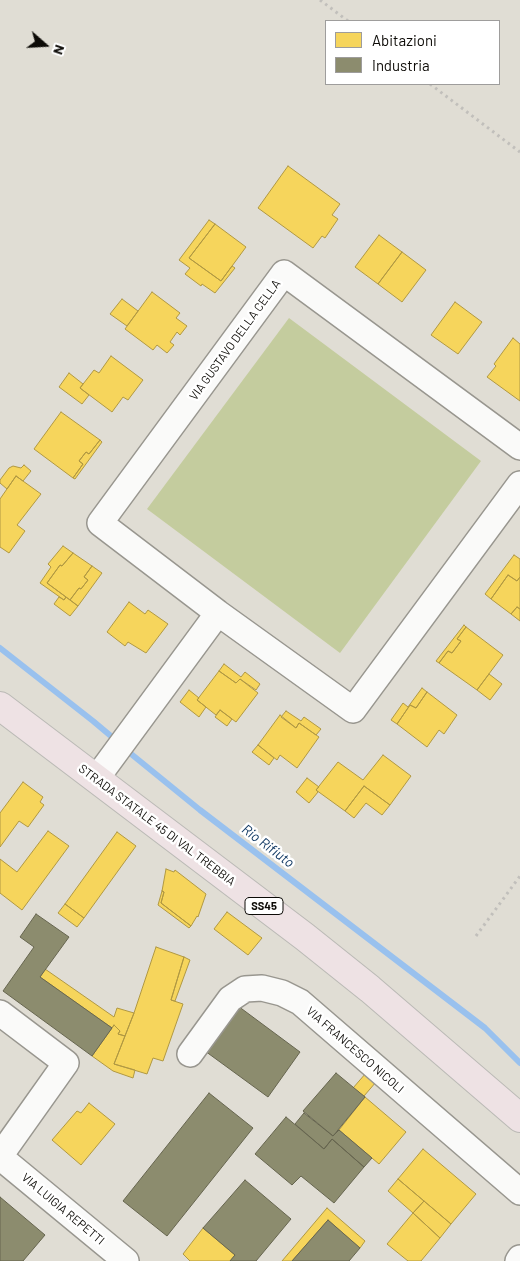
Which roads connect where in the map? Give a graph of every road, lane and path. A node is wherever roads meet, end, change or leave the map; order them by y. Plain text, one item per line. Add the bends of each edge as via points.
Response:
1 (320, 0) edge
2 (347, 20) edge
3 (431, 85) edge
4 (520, 152) edge
5 (520, 447) edge
6 (520, 484) edge
7 (218, 613) junction
8 (0, 706) edge
9 (96, 779) junction
10 (520, 876) edge
11 (476, 936) dead end
12 (0, 1013) edge
13 (190, 1054) dead end
14 (520, 1118) edge
15 (0, 1156) edge
16 (520, 1192) edge
17 (520, 1258) edge
18 (126, 1261) edge
19 (518, 1261) edge

1 - 2 path
3 - 4 path
5 - 7 street, VIA GUSTAVO DELLA CELLA via 284,273 100,523
6 - 7 street, VIA GUSTAVO DELLA CELLA via 353,710
7 - 9 street
8 - 9 main road, STRADA STATALE 45 DI VAL TREBBIA / SS45
9 - 14 main road, STRADA STATALE 45 DI VAL TREBBIA / SS45 via 305,937
10 - 11 path
12 - 15 street, VIA LUIGIA REPETTI via 66,1063
13 - 16 street, VIA FRANCESCO NICOLI via 230,999 245,989 262,988 282,993 300,1002
15 - 18 street, VIA LUIGIA REPETTI
17 - 19 street

